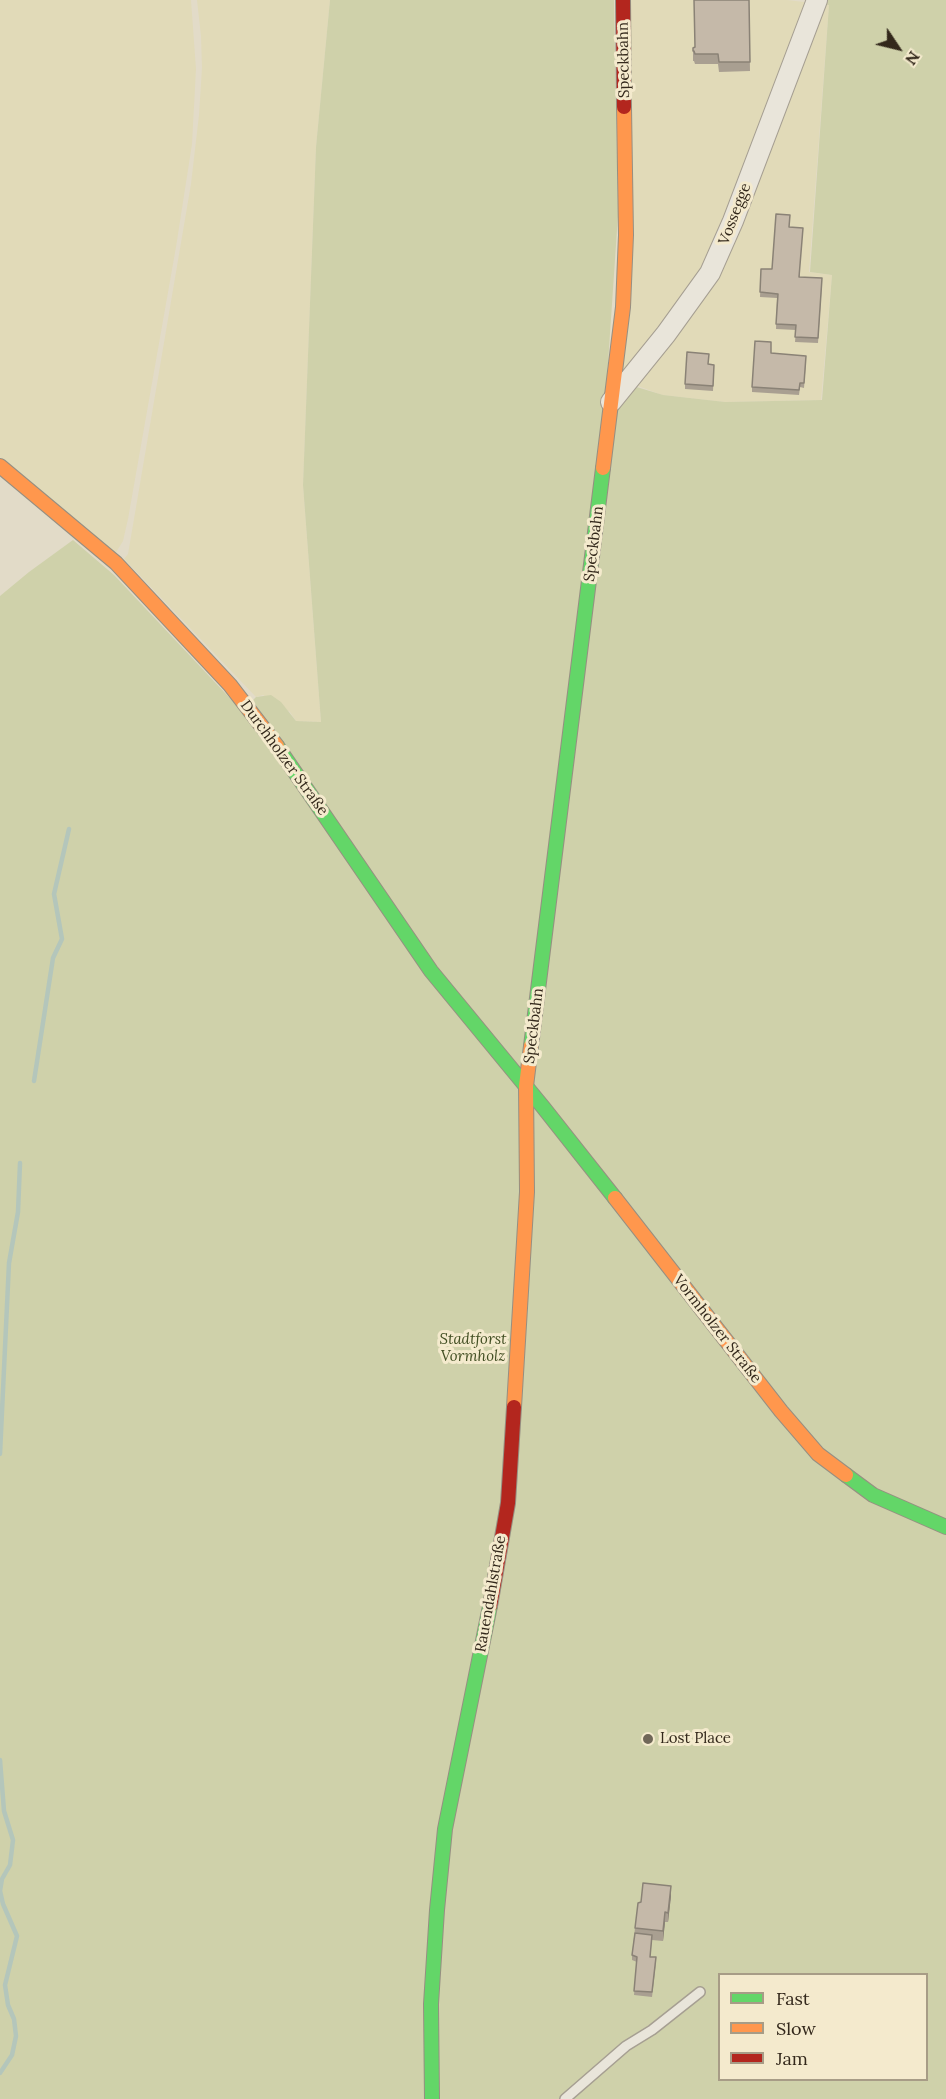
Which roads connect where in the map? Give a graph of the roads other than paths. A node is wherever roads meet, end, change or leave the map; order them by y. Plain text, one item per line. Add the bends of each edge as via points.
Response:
1 (623, 0) edge
2 (817, 0) edge
3 (610, 404) junction
4 (0, 466) edge
5 (526, 1086) junction
6 (946, 1527) edge
7 (700, 1992) dead end
8 (432, 2099) edge
9 (565, 2099) edge

1 - 3 street, Speckbahn via 625,266
2 - 3 street, Vossegge via 714,264 666,334
3 - 5 street, Speckbahn
4 - 5 street, Durchholzer Straße via 116,563 230,685 290,763 431,971
5 - 6 street, Vormholzer Straße via 818,1454 873,1495
5 - 8 street, Rauendahlstraße via 526,1192 508,1503 445,1830 431,2004
7 - 9 lane via 626,2046

